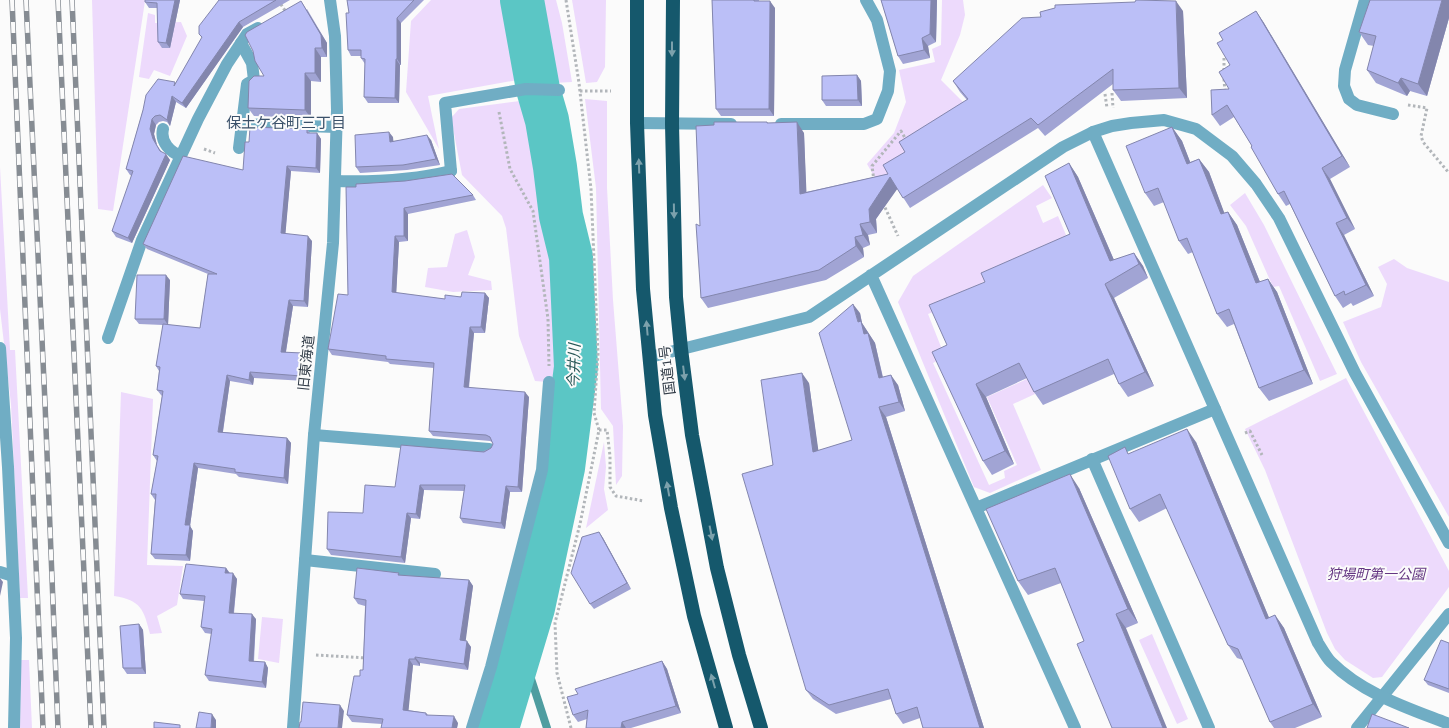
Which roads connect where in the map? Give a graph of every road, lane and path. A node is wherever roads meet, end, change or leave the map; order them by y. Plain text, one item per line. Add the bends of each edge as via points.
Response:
1 (278, 0) edge
2 (330, 0) edge
3 (566, 0) edge
4 (636, 0) edge
5 (672, 0) edge
6 (866, 0) edge
7 (1366, 0) edge
8 (286, 12) joint
9 (241, 43) junction
10 (1224, 58) edge
11 (556, 90) dead end
12 (586, 91) dead end
13 (611, 91) dead end
14 (1112, 93) edge
15 (496, 94) junction
16 (1105, 94) edge
17 (1225, 95) edge
18 (1114, 109) edge
19 (1108, 112) dead end
20 (1393, 114) joint
21 (637, 123) junction
22 (242, 124) junction
23 (672, 124) junction
24 (745, 124) edge
25 (765, 124) edge
26 (337, 127) junction
27 (163, 129) edge
28 (1093, 132) junction
29 (905, 138) edge
30 (239, 148) dead end
31 (181, 156) junction
32 (1449, 173) edge
33 (335, 182) junction
34 (874, 184) edge
35 (882, 200) edge
36 (899, 239) dead end
37 (871, 275) junction
38 (108, 338) dead end
39 (0, 348) edge
40 (681, 349) junction
41 (0, 354) edge
42 (650, 357) junction
43 (549, 382) joint
44 (1215, 409) junction
45 (599, 430) junction
46 (1251, 433) dead end
47 (314, 435) junction
48 (489, 449) edge
49 (1262, 455) dead end
50 (1092, 459) junction
51 (644, 501) dead end
52 (976, 508) junction
53 (1449, 543) edge
54 (305, 560) junction
55 (0, 572) edge
56 (435, 574) dead end
57 (13, 576) junction
58 (1449, 614) edge
59 (298, 654) junction
60 (372, 659) edge
61 (1382, 697) junction
62 (1449, 724) edge
63 (14, 728) edge
64 (293, 728) edge
65 (472, 728) edge
66 (571, 728) edge
67 (726, 728) edge
68 (761, 728) edge
69 (1075, 728) edge
70 (1209, 728) edge
71 (1357, 728) edge

1 - 8 path
2 - 26 street, 旧東海道 via 335,36
3 - 45 path via 591,189 598,354 594,413
4 - 21 highway, 国道1号
5 -> 23 highway, 国道1号
6 - 25 street via 877,20 890,71 888,91 877,119 864,124
7 - 20 street via 1345,70 1344,86 1349,99 1357,106
8 - 9 street via 248,34
9 - 22 street via 252,63 254,80 247,84
9 - 31 street via 227,64
10 - 17 path
11 - 15 street via 526,89
12 - 13 path
14 - 18 path
15 - 33 street via 444,103 451,171 366,182
15 - 43 path via 510,169 533,211 548,319
16 - 19 path
20 - 32 path via 1398,102 1427,108 1421,136 1423,142
21 - 23 street
42 -> 21 highway, 国道1号 via 643,289
22 - 26 street
22 - 30 street
23 - 24 street
23 -> 40 highway, 国道1号 via 676,296
26 - 33 street, 旧東海道
27 - 31 street via 168,148
28 - 37 street via 1063,147
28 - 44 street
28 - 53 street via 1131,123 1164,120 1196,129 1232,156 1279,218 1354,373
29 - 34 path via 901,132 872,166
31 - 38 street via 142,240
33 - 47 street, 旧東海道 via 333,243
35 - 36 path
37 - 40 street via 809,316
37 - 52 street
39 - 41 street
40 - 42 street
40 -> 68 highway, 国道1号 via 692,435 718,568
41 - 57 street
67 -> 42 highway, 国道1号 via 694,616 671,508 655,415
43 - 65 street via 542,470
44 - 50 street
44 - 61 street via 1318,643 1330,662
45 - 51 path via 606,430 610,487 616,496
45 - 66 path via 555,623 557,674
46 - 49 path
47 - 48 street
47 - 54 street, 旧東海道
50 - 52 street
50 - 70 street
52 - 69 street
54 - 56 street
54 - 59 street, 旧東海道
55 - 57 street
57 - 63 street via 16,638
58 - 61 street
59 - 60 path
59 - 64 street, 旧東海道
61 - 62 street
61 - 71 street

